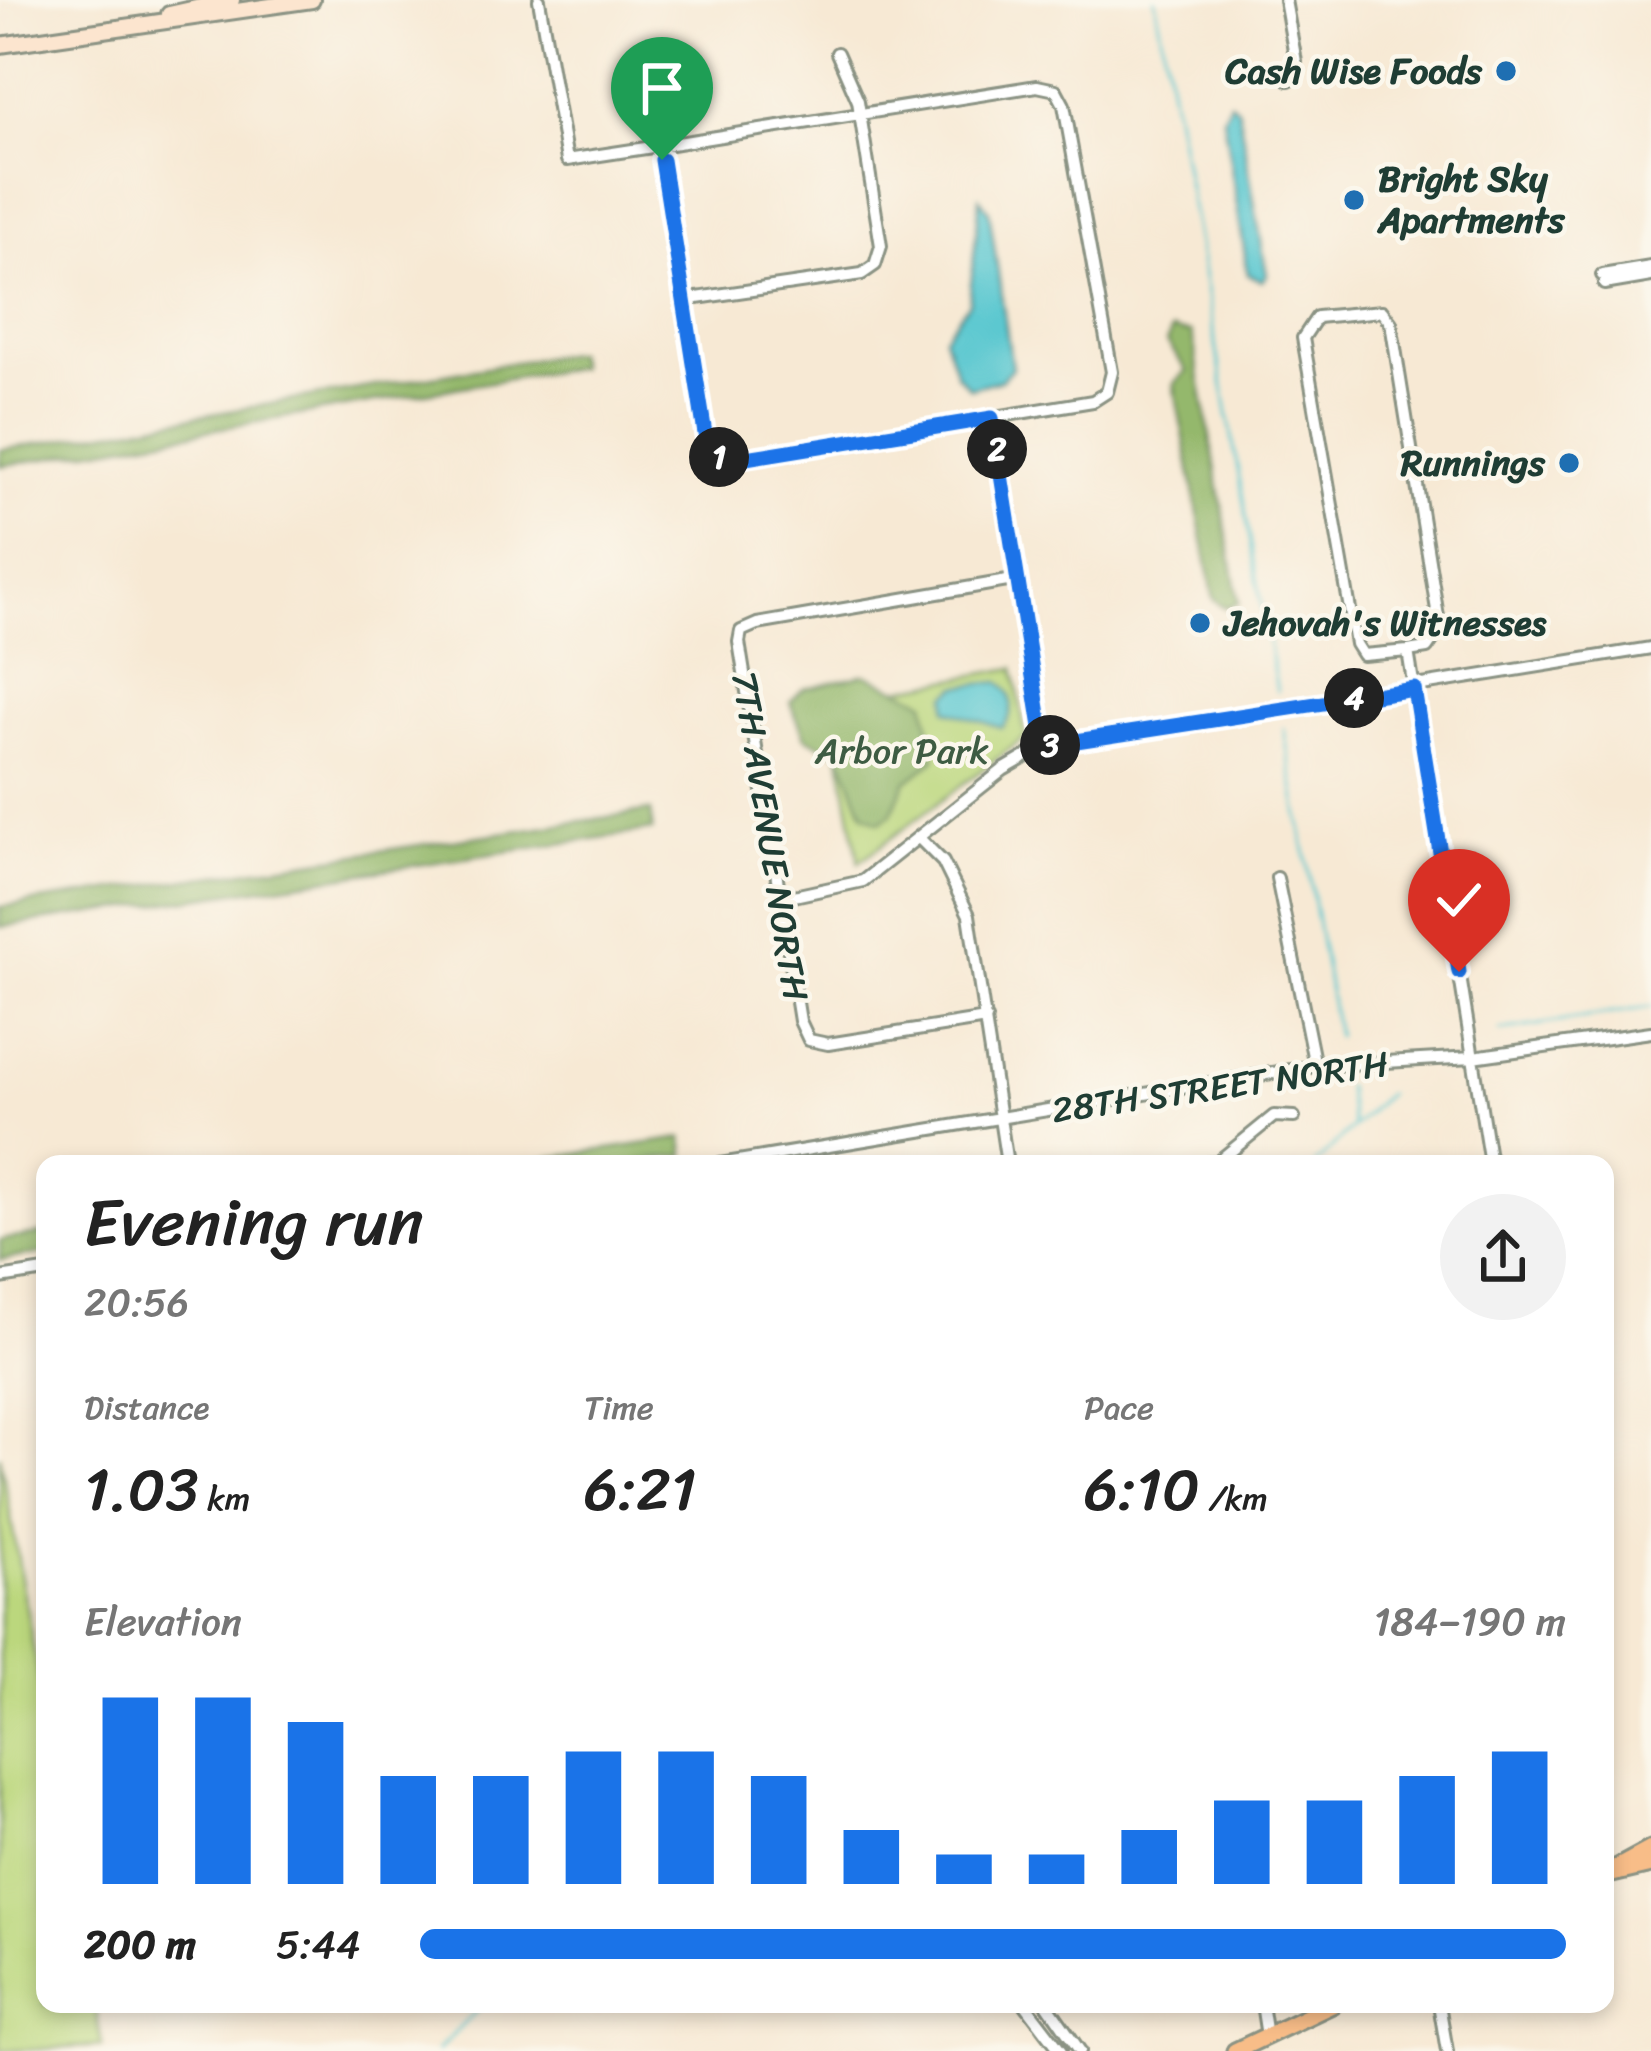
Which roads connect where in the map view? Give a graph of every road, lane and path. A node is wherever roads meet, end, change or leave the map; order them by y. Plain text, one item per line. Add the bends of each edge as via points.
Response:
1 (232, 0) edge
2 (313, 0) edge
3 (538, 0) edge
4 (1285, 0) edge
5 (141, 23) junction
6 (0, 45) edge
7 (837, 52) dead end
8 (661, 80) dead end
9 (1289, 80) dead end
10 (861, 115) junction
11 (659, 146) junction
12 (1651, 272) edge
13 (1603, 279) dead end
14 (683, 300) junction
15 (992, 418) junction
16 (1019, 579) junction
17 (1651, 648) edge
18 (1408, 651) junction
19 (1414, 689) junction
20 (1044, 746) junction
21 (920, 839) junction
22 (1277, 878) dead end
23 (781, 899) junction
24 (986, 1019) junction
25 (1651, 1032) edge
26 (1473, 1057) junction
27 (1316, 1066) junction
28 (1294, 1117) dead end
29 (1002, 1118) junction
30 (775, 1155) edge
31 (1006, 1155) edge
32 (1227, 1155) edge
33 (1489, 1155) edge
34 (36, 1272) edge
35 (0, 1278) edge
36 (1651, 1849) edge
37 (1651, 1865) edge
38 (1614, 1870) edge
39 (1614, 1873) edge
40 (1032, 2013) edge
41 (1053, 2013) edge
42 (1264, 2013) edge
43 (1315, 2013) edge
44 (1441, 2013) edge
45 (1268, 2036) junction
46 (1061, 2051) edge
47 (1080, 2051) edge
48 (1235, 2051) edge
49 (1447, 2051) edge

1 - 5 main road
2 - 5 main road
3 - 11 street via 567,160
4 - 9 street via 1295,62
5 - 6 main road
7 - 10 street
8 - 11 street
10 - 11 street
10 - 14 street via 881,245 875,265 862,274
10 - 15 street via 1037,86 1056,90 1064,105 1112,372 1107,392 1093,400
11 - 14 street
12 - 13 street
14 - 15 street via 715,456 734,460
15 - 16 street
16 - 20 street
16 - 23 street, 7TH AVENUE NORTH via 741,631
17 - 19 street
18 - 18 street via 1375,657 1356,644 1304,338 1317,317 1369,308 1391,323 1440,629 1427,648
18 - 19 street
19 - 20 street
19 - 26 street
20 - 21 street
21 - 23 street via 863,881
21 - 24 street via 943,862 970,915
22 - 27 street
23 - 24 street, 7TH AVENUE NORTH via 809,1040 828,1044
24 - 29 street
25 - 26 street, 28TH STREET NORTH
26 - 27 street, 28TH STREET NORTH
26 - 33 street
27 - 29 street, 28TH STREET NORTH
28 - 32 street via 1274,1116
29 - 30 street, 28TH STREET NORTH
29 - 31 street
34 - 35 street
36 - 38 main road
37 - 39 main road
40 - 46 street
41 - 47 street
42 - 45 street
43 - 45 main road
44 - 49 street
45 - 48 main road

